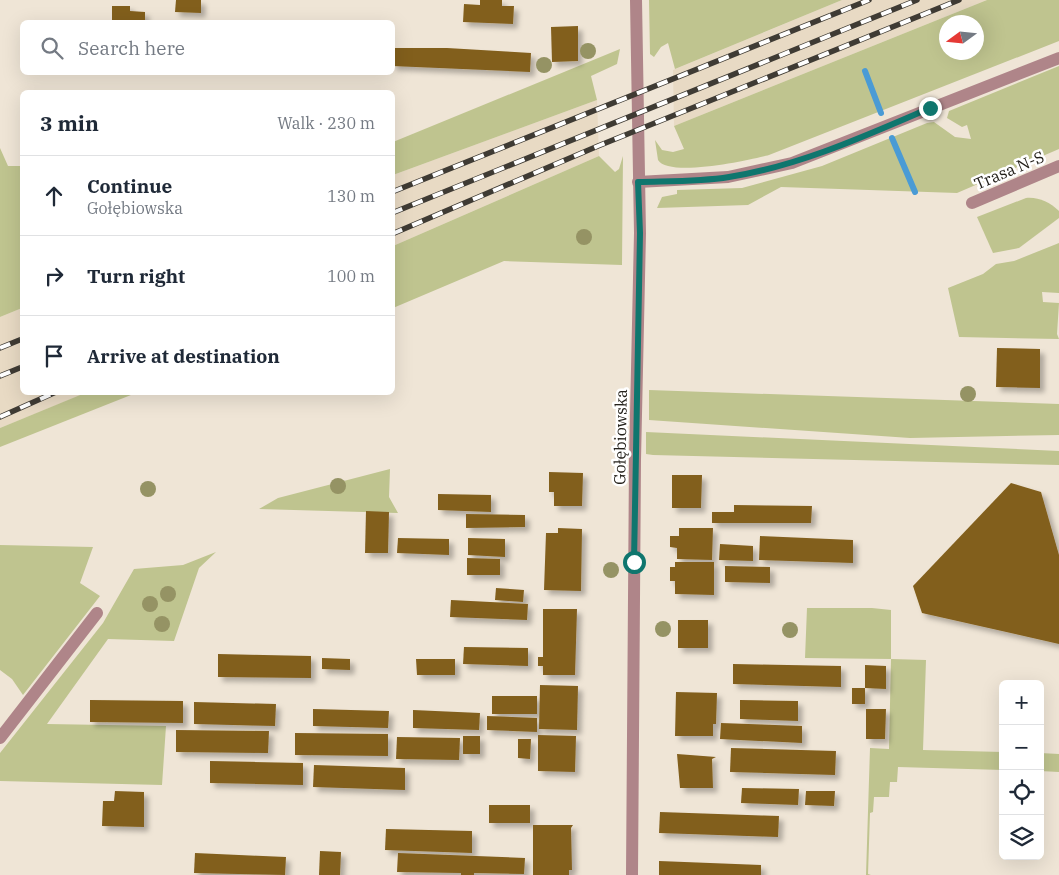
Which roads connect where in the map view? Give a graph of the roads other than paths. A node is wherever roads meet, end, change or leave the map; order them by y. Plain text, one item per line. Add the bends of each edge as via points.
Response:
1 (636, 0) edge
2 (1059, 58) edge
3 (1058, 169) edge
4 (638, 182) junction
5 (972, 203) dead end
6 (97, 613) dead end
7 (0, 738) edge
8 (632, 875) edge

1 - 4 street, Gołębiowska
2 - 4 street via 792,163 728,177
3 - 5 street, Trasa N-S
4 - 8 street, Gołębiowska
6 - 7 street

